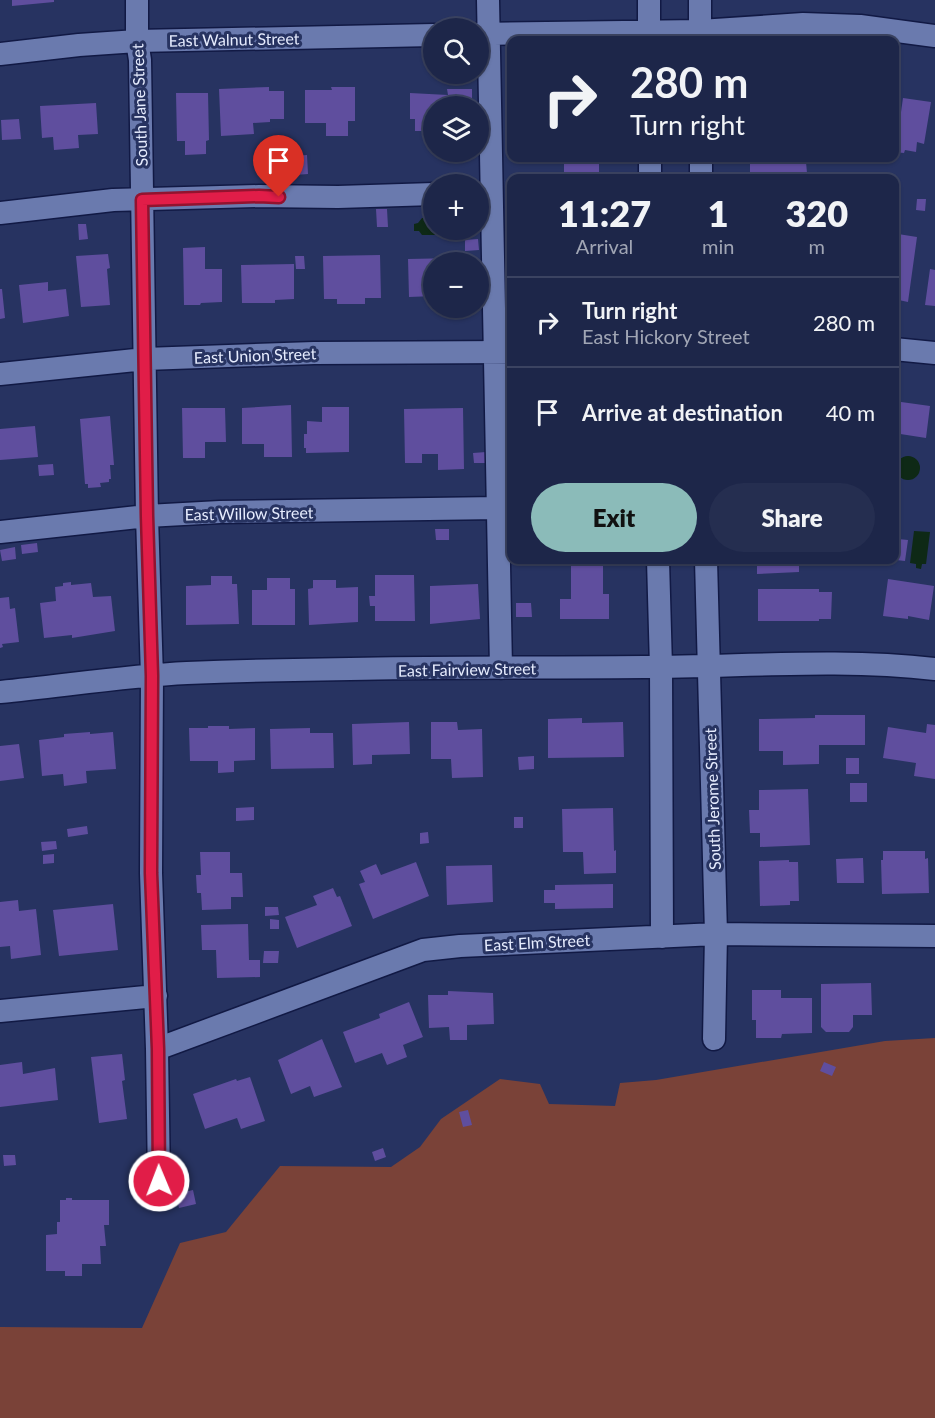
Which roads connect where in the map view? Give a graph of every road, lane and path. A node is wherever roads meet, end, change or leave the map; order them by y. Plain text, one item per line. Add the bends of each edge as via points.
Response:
1 (137, 0) edge
2 (488, 0) edge
3 (649, 0) edge
4 (700, 0) edge
5 (485, 18) edge
6 (489, 34) edge
7 (423, 35) edge
8 (649, 36) edge
9 (700, 36) edge
10 (935, 36) edge
11 (137, 41) junction
12 (0, 54) edge
13 (484, 84) edge
14 (485, 174) edge
15 (423, 194) edge
16 (142, 200) junction
17 (0, 213) edge
18 (489, 228) edge
19 (899, 349) edge
20 (503, 352) edge
21 (935, 353) edge
22 (145, 359) junction
23 (0, 374) edge
24 (498, 508) junction
25 (147, 516) junction
26 (0, 532) edge
27 (658, 564) edge
28 (706, 564) edge
29 (661, 667) junction
30 (707, 667) junction
31 (501, 668) junction
32 (935, 669) edge
33 (152, 676) junction
34 (0, 692) edge
35 (716, 934) junction
36 (935, 936) edge
37 (662, 937) junction
38 (156, 996) junction
39 (0, 1011) edge
40 (714, 1039) dead end
41 (158, 1049) junction
42 (159, 1181) dead end

1 - 11 street, South Jane Street
2 - 5 street
3 - 8 street
4 - 9 street
6 - 8 street
7 - 11 street, East Walnut Street
8 - 9 street
9 - 10 street via 803,24 860,26
11 - 12 street, East Walnut Street
11 - 16 street, South Jane Street
13 - 14 street
15 - 16 street
16 - 17 street
16 - 22 street, South Jane Street
18 - 20 street
19 - 21 street
20 - 22 street, East Union Street
20 - 24 street
22 - 23 street, East Union Street
22 - 25 street, South Jane Street
24 - 25 street, East Willow Street
24 - 31 street
25 - 26 street, East Willow Street
25 - 33 street, South Jane Street
27 - 29 street
28 - 30 street, South Jerome Street
29 - 30 street, East Fairview Street
29 - 31 street, East Fairview Street
29 - 37 street
30 - 32 street, East Fairview Street via 838,663
30 - 35 street, South Jerome Street
31 - 33 street, East Fairview Street
33 - 34 street, East Fairview Street
33 - 38 street, South Jane Street via 151,873
35 - 36 street, East Elm Street
35 - 37 street, East Elm Street
35 - 40 street, South Jerome Street
37 - 41 street, East Elm Street via 423,950
38 - 39 street
38 - 41 street, South Jane Street
41 - 42 street, South Jane Street

